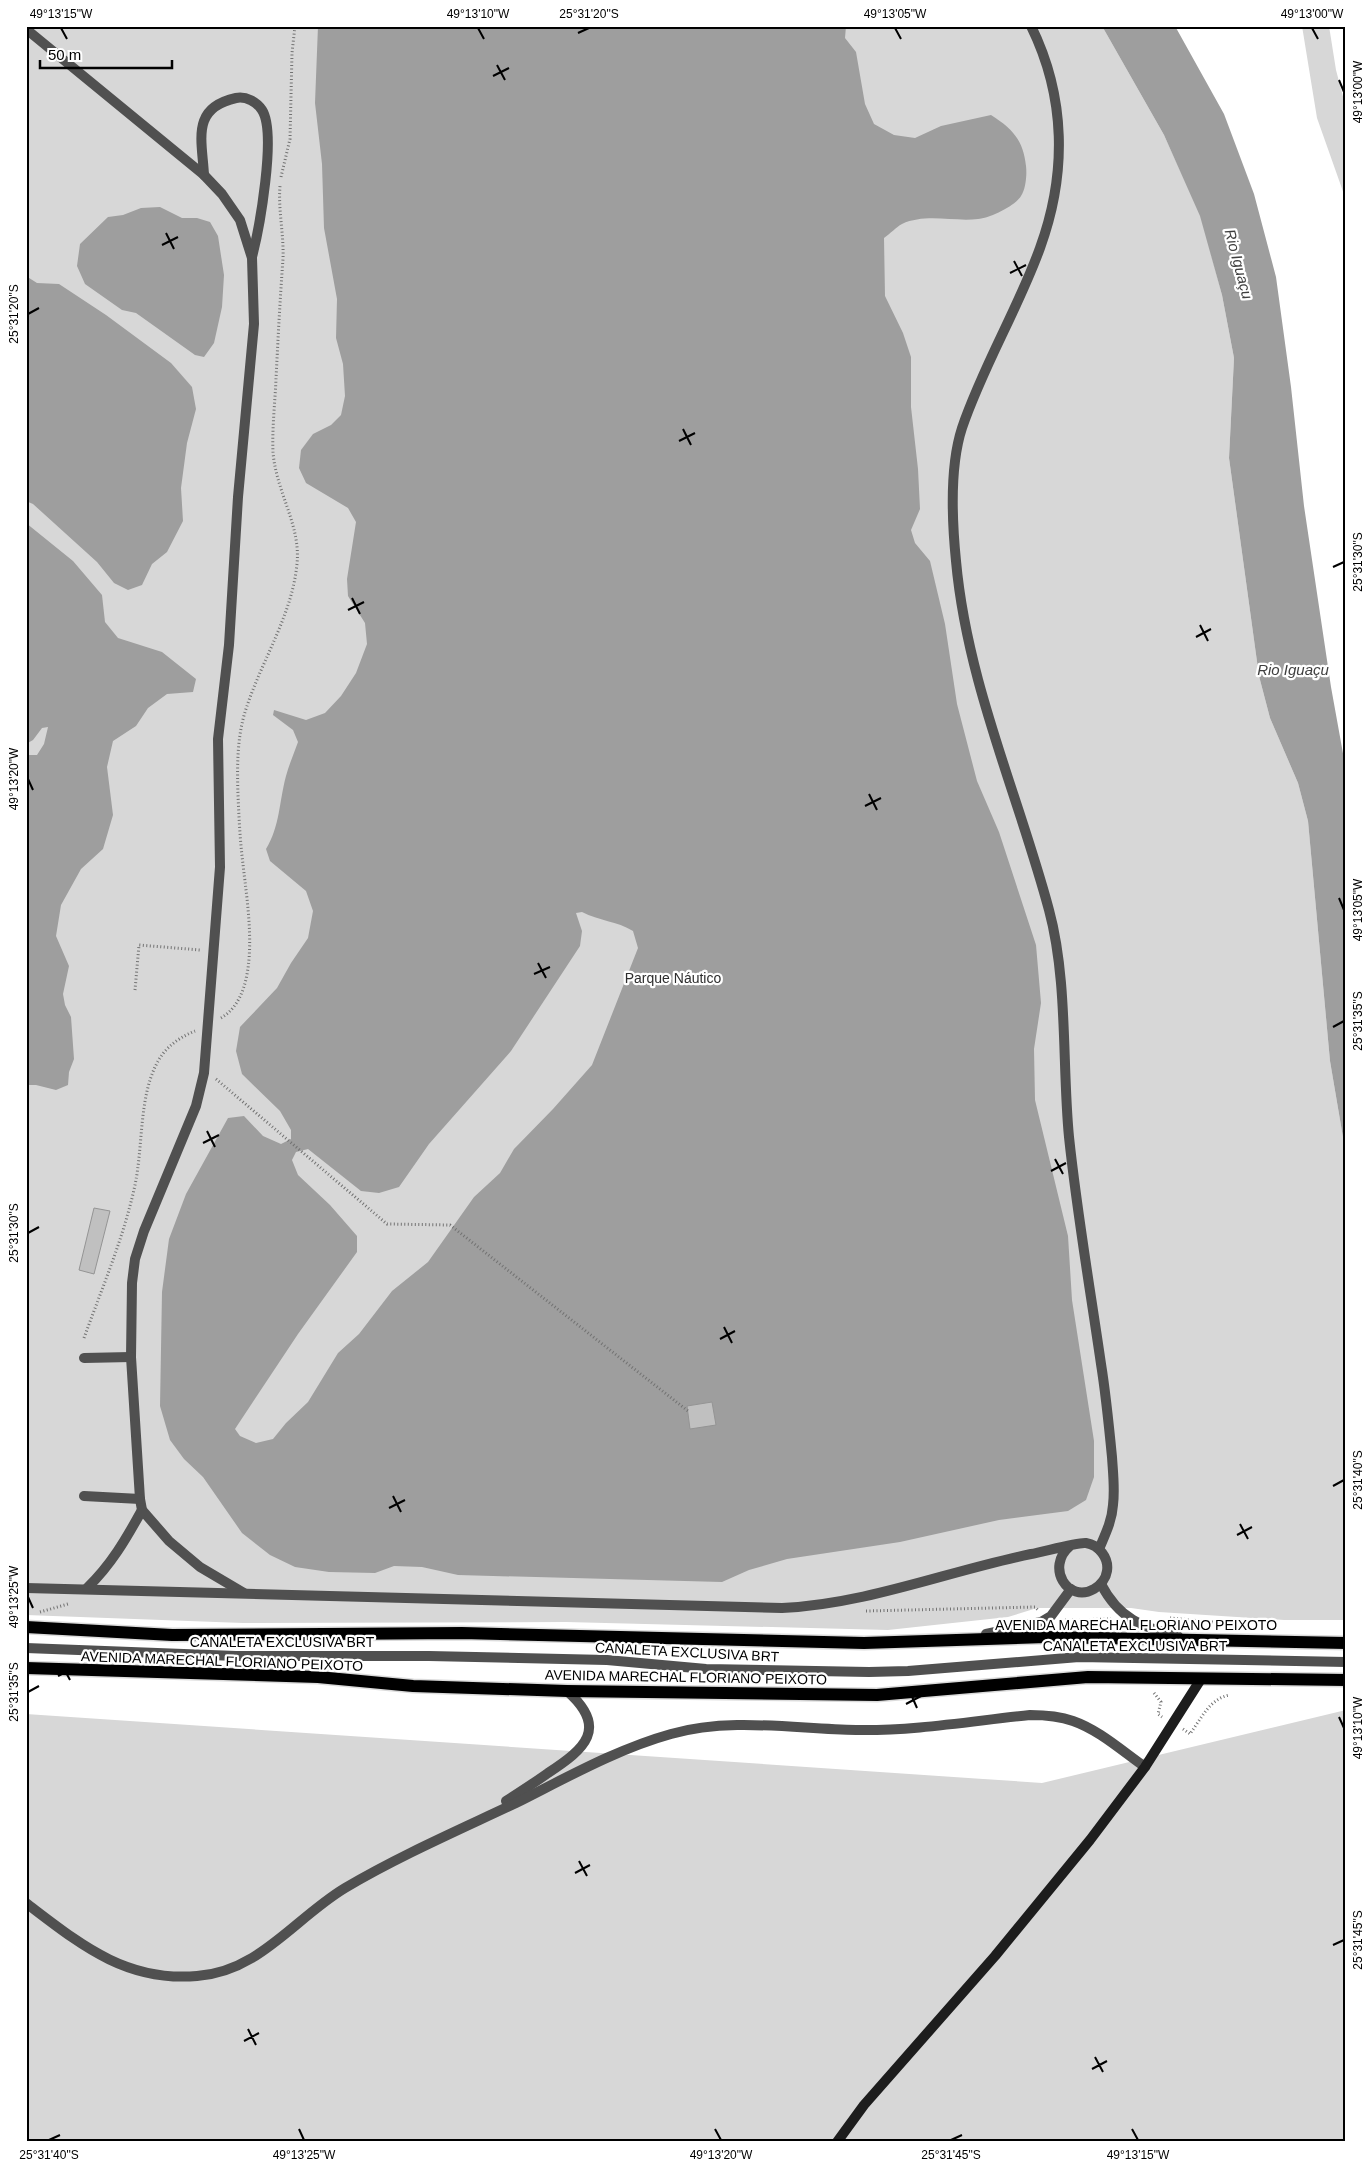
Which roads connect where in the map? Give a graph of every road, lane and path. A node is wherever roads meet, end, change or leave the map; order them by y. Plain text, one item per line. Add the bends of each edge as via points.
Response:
1 (295, 26) edge
2 (1031, 26) edge
3 (28, 35) edge
4 (204, 175) junction
5 (252, 258) junction
6 (215, 951) junction
7 (135, 990) dead end
8 (209, 1024) junction
9 (204, 1073) junction
10 (84, 1338) dead end
11 (131, 1356) junction
12 (84, 1358) dead end
13 (688, 1411) dead end
14 (84, 1496) dead end
15 (140, 1499) junction
16 (142, 1510) junction
17 (1070, 1546) junction
18 (1099, 1549) junction
19 (1101, 1584) junction
20 (26, 1588) edge
21 (87, 1588) junction
22 (1071, 1589) junction
23 (244, 1592) junction
24 (1111, 1619) dead end
25 (1063, 1620) dead end
26 (26, 1627) edge
27 (1186, 1638) junction
28 (951, 1641) junction
29 (1341, 1643) edge
30 (26, 1648) edge
31 (1341, 1662) edge
32 (26, 1668) edge
33 (1201, 1679) junction
34 (1341, 1680) edge
35 (567, 1691) junction
36 (1237, 1695) dead end
37 (1190, 1734) dead end
38 (1145, 1767) junction
39 (472, 1824) junction
40 (26, 1903) edge
41 (836, 2142) edge

1 - 8 path via 290,139 281,176 283,256 273,449 279,487 297,542 297,564 287,609 246,708 240,734 237,765 239,832 250,932 249,957 236,1003 226,1014
2 - 18 lane via 1048,71 1059,115 1059,166 1054,201 1040,248 961,432 952,507 965,624 998,749 1050,914 1057,950 1069,1137 1108,1412 1114,1504
3 - 4 lane
4 - 5 lane via 240,220
4 - 5 lane via 202,127 209,110 221,102 240,98 254,101 268,125 269,144
5 - 6 lane via 254,324 218,739 220,867
6 - 7 path via 139,945
6 - 8 lane
8 - 9 lane
8 - 10 path via 173,1042 163,1052 149,1082 135,1186
9 - 11 lane via 196,1106 135,1259
9 - 13 path via 218,1080 387,1224 450,1225
11 - 12 lane
11 - 15 lane
14 - 15 lane
15 - 16 lane
16 - 21 lane via 116,1556
16 - 23 lane via 200,1568
17 - 18 lane via 1085,1543
17 - 22 lane via 1058,1564 1061,1578
17 - 23 lane via 855,1597 782,1608
18 - 19 lane via 1104,1555 1107,1570
19 - 22 lane via 1087,1592
19 - 27 lane via 1115,1608 1129,1618 1151,1629
20 - 21 lane
21 - 23 lane
22 - 28 lane via 1051,1616 1041,1622
24 - 25 path
26 - 28 main road, AVENIDA MARECHAL FLORIANO PEIXOTO via 172,1635 462,1633 864,1643
27 - 28 main road, AVENIDA MARECHAL FLORIANO PEIXOTO via 1046,1637
27 - 29 main road, AVENIDA MARECHAL FLORIANO PEIXOTO
30 - 31 lane, CANALETA EXCLUSIVA BRT via 236,1656 607,1660 706,1669 869,1672 1079,1657
32 - 35 main road, AVENIDA MARECHAL FLORIANO PEIXOTO via 318,1677 414,1686
33 - 34 main road, AVENIDA MARECHAL FLORIANO PEIXOTO
33 - 35 main road, AVENIDA MARECHAL FLORIANO PEIXOTO via 1088,1678 877,1695
33 - 38 street
35 - 39 lane via 587,1714 588,1735 583,1747
36 - 37 path via 1219,1698
38 - 39 lane via 1092,1731 1051,1715 887,1730 703,1727 672,1733 636,1746
38 - 41 street via 1029,1916 876,2091
39 - 40 lane via 342,1890 261,1954 224,1972 198,1976 145,1974 124,1967 77,1941

